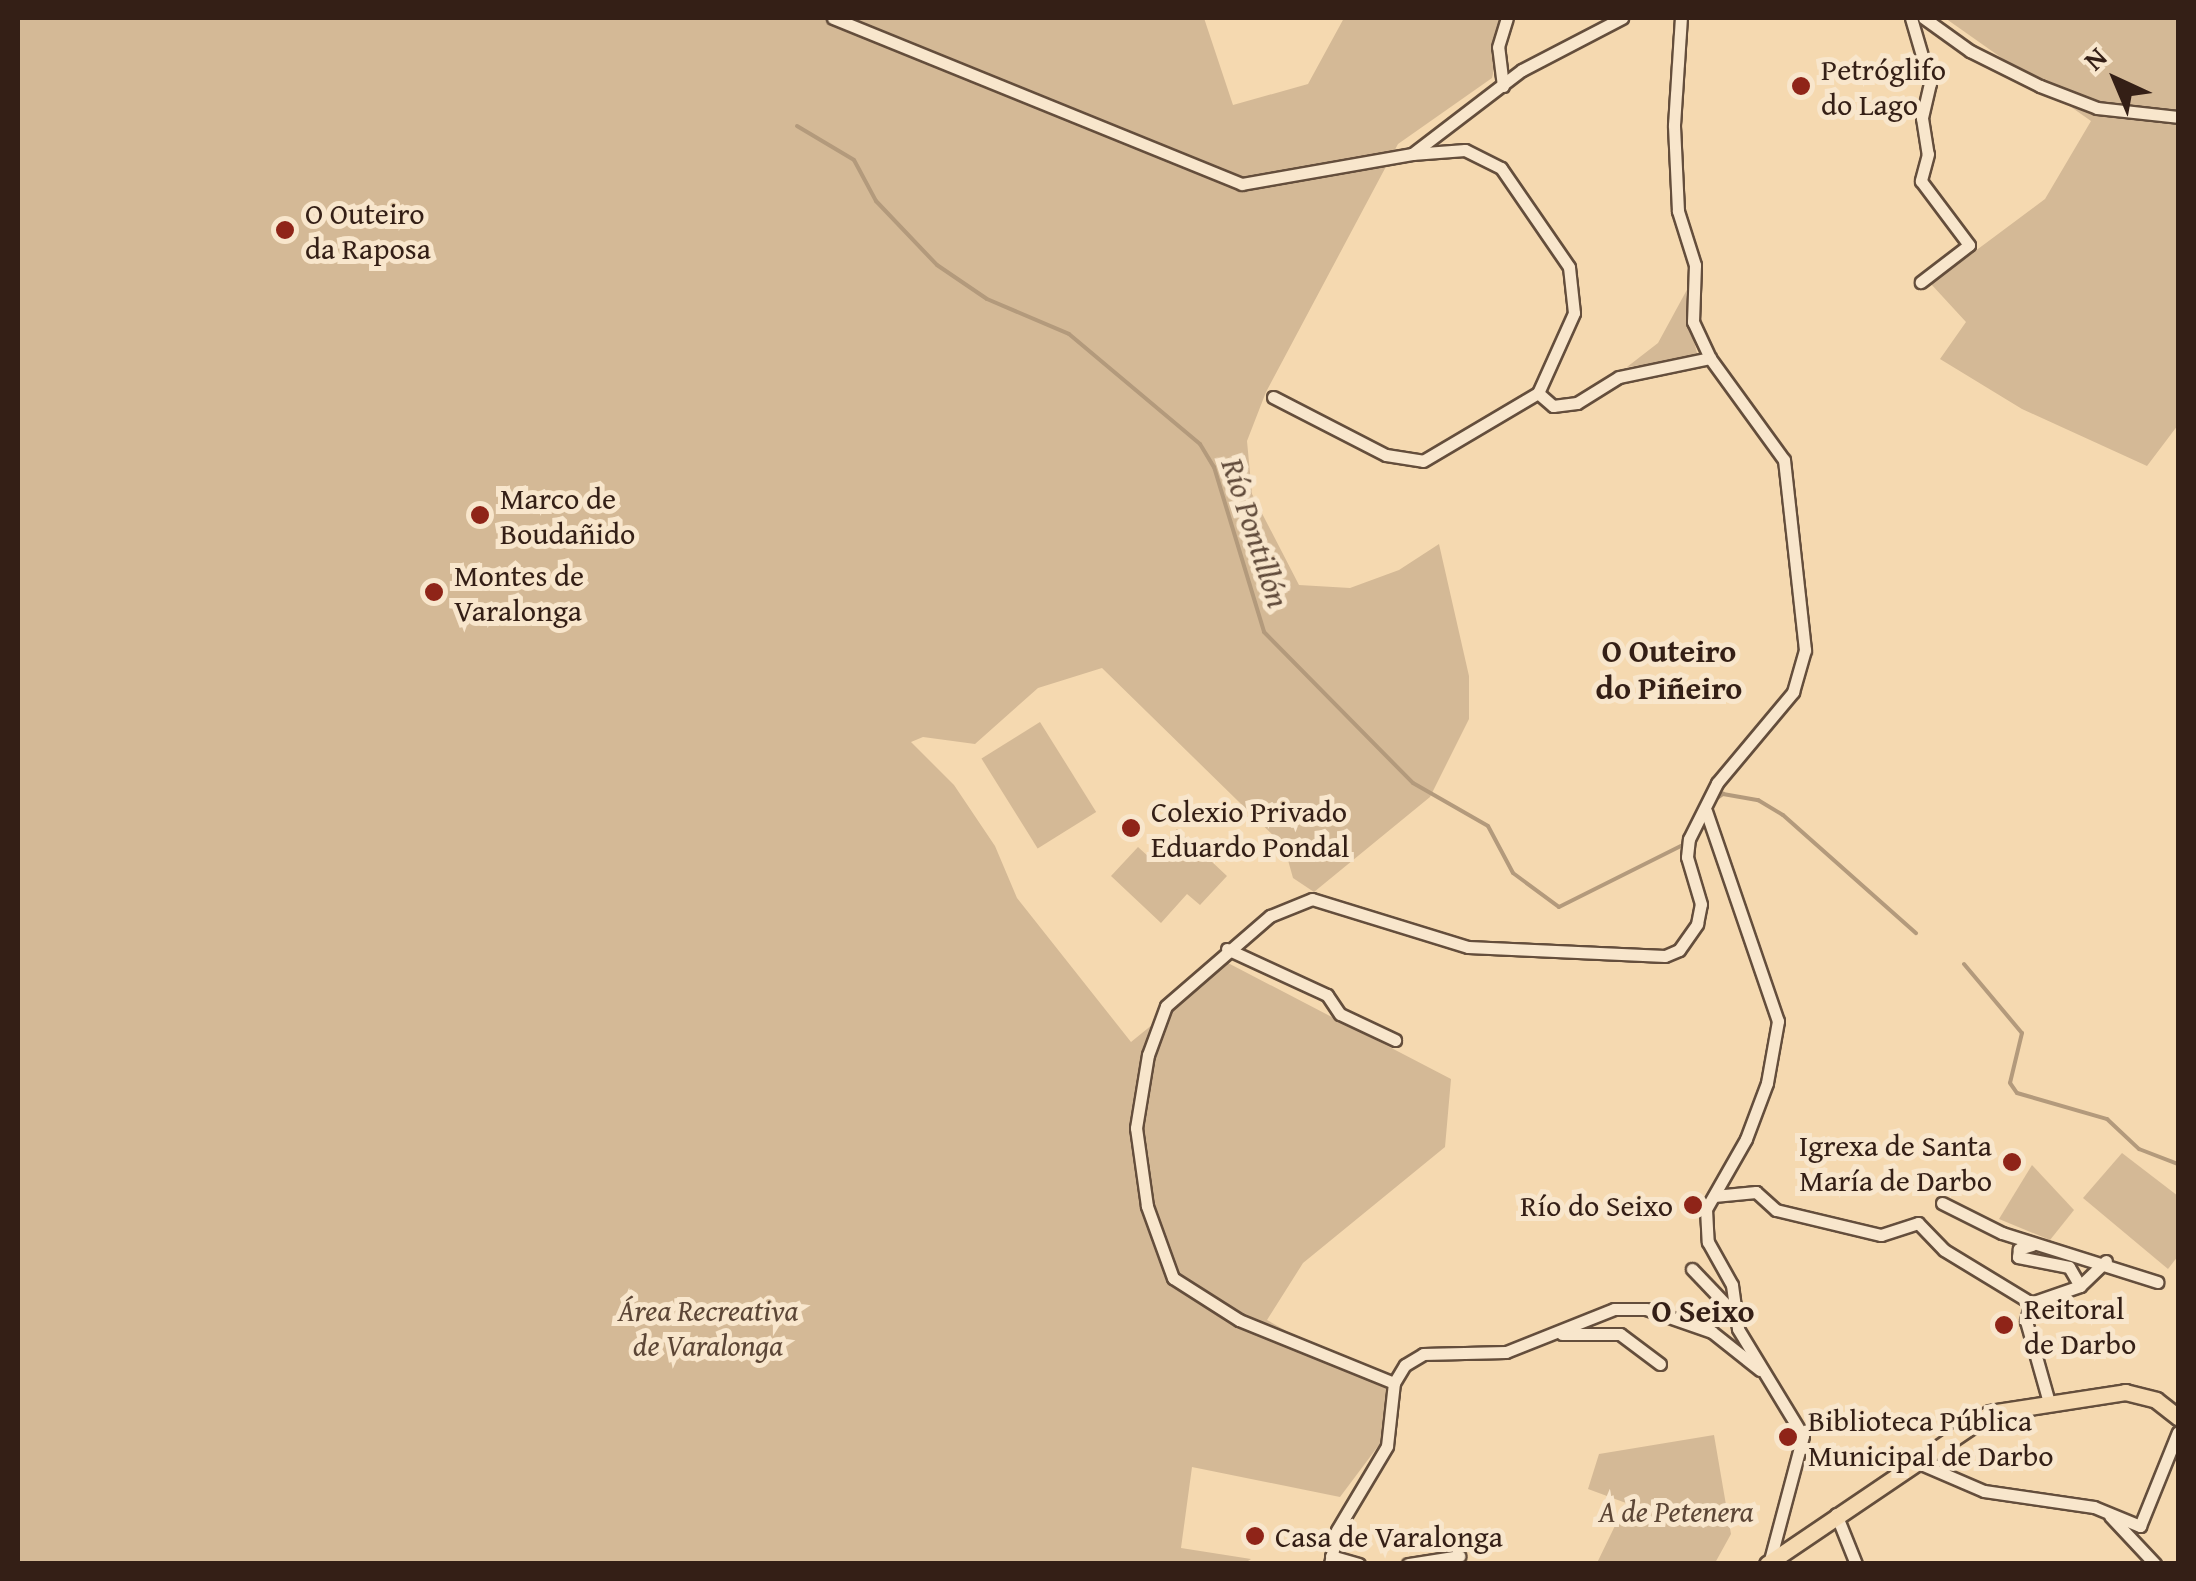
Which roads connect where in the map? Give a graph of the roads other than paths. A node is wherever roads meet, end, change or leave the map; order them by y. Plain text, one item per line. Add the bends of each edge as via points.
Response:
1 (833, 18) edge
2 (1507, 18) edge
3 (1622, 18) edge
4 (1681, 18) edge
5 (1911, 18) edge
6 (1924, 18) edge
7 (1502, 86) junction
8 (2172, 115) edge
9 (1412, 154) junction
10 (1921, 282) dead end
11 (1710, 358) junction
12 (1538, 393) junction
13 (1273, 396) dead end
14 (1706, 811) junction
15 (1227, 949) junction
16 (1394, 1040) dead end
17 (1714, 1196) junction
18 (1942, 1203) dead end
19 (2051, 1246) junction
20 (2106, 1262) junction
21 (1692, 1270) dead end
22 (2158, 1282) dead end
23 (2080, 1286) junction
24 (2031, 1303) junction
25 (1736, 1314) junction
26 (1548, 1336) junction
27 (1660, 1364) dead end
28 (1768, 1375) junction
29 (1394, 1383) junction
30 (2048, 1399) junction
31 (2178, 1417) edge
32 (2178, 1432) edge
33 (1914, 1461) junction
34 (1836, 1514) junction
35 (2107, 1514) junction
36 (1777, 1528) junction
37 (1784, 1549) junction
38 (1459, 1556) dead end
39 (1331, 1560) edge
40 (1768, 1563) edge
41 (1359, 1564) edge
42 (1408, 1564) edge
43 (1856, 1564) edge
44 (2155, 1564) edge

1 - 9 street via 1242,184
2 - 7 street via 1498,47
3 - 7 street
4 - 11 street via 1674,125 1678,211 1695,264 1693,322
5 - 10 street via 1930,83 1921,181 1969,245
6 - 8 street via 1970,51 2040,86 2097,108
7 - 9 street
9 - 12 street via 1465,150 1502,168 1570,266 1574,314
11 - 12 street via 1619,376 1570,406 1553,406
11 - 14 street via 1784,460 1804,650 1793,692 1717,783
12 - 13 street via 1423,461 1386,456
14 - 15 street via 1687,857 1700,904 1696,924 1679,950 1665,956 1468,947 1312,900 1270,916
14 - 17 street via 1778,1021 1767,1084
15 - 16 street via 1327,995 1340,1014
15 - 29 street via 1166,1006 1148,1055 1136,1128 1147,1206 1173,1278 1238,1320
17 - 24 street via 1756,1192 1776,1210 1881,1234 1918,1223 1944,1250
17 - 25 street via 1706,1208 1708,1242 1732,1285
18 - 19 street via 1970,1221
19 - 20 street
19 - 23 street via 2024,1244 2018,1257 2069,1267
20 - 22 street
20 - 23 street
21 - 25 street
23 - 24 street
24 - 30 street via 2026,1322
25 - 28 street via 1738,1329
26 - 27 street via 1620,1334
26 - 28 street via 1614,1309 1646,1309 1712,1332
26 - 29 street via 1506,1352 1456,1348 1423,1354
28 - 36 street via 1803,1436
29 - 39 street via 1388,1446 1337,1530
30 - 31 main road via 2125,1392 2156,1400
30 - 33 main road via 1990,1413
32 - 35 street via 2140,1526
33 - 34 main road
33 - 35 street via 1984,1491
34 - 37 main road
34 - 43 street
35 - 44 street
36 - 37 street
36 - 40 street
37 - 40 main road
38 - 42 street
39 - 41 street

